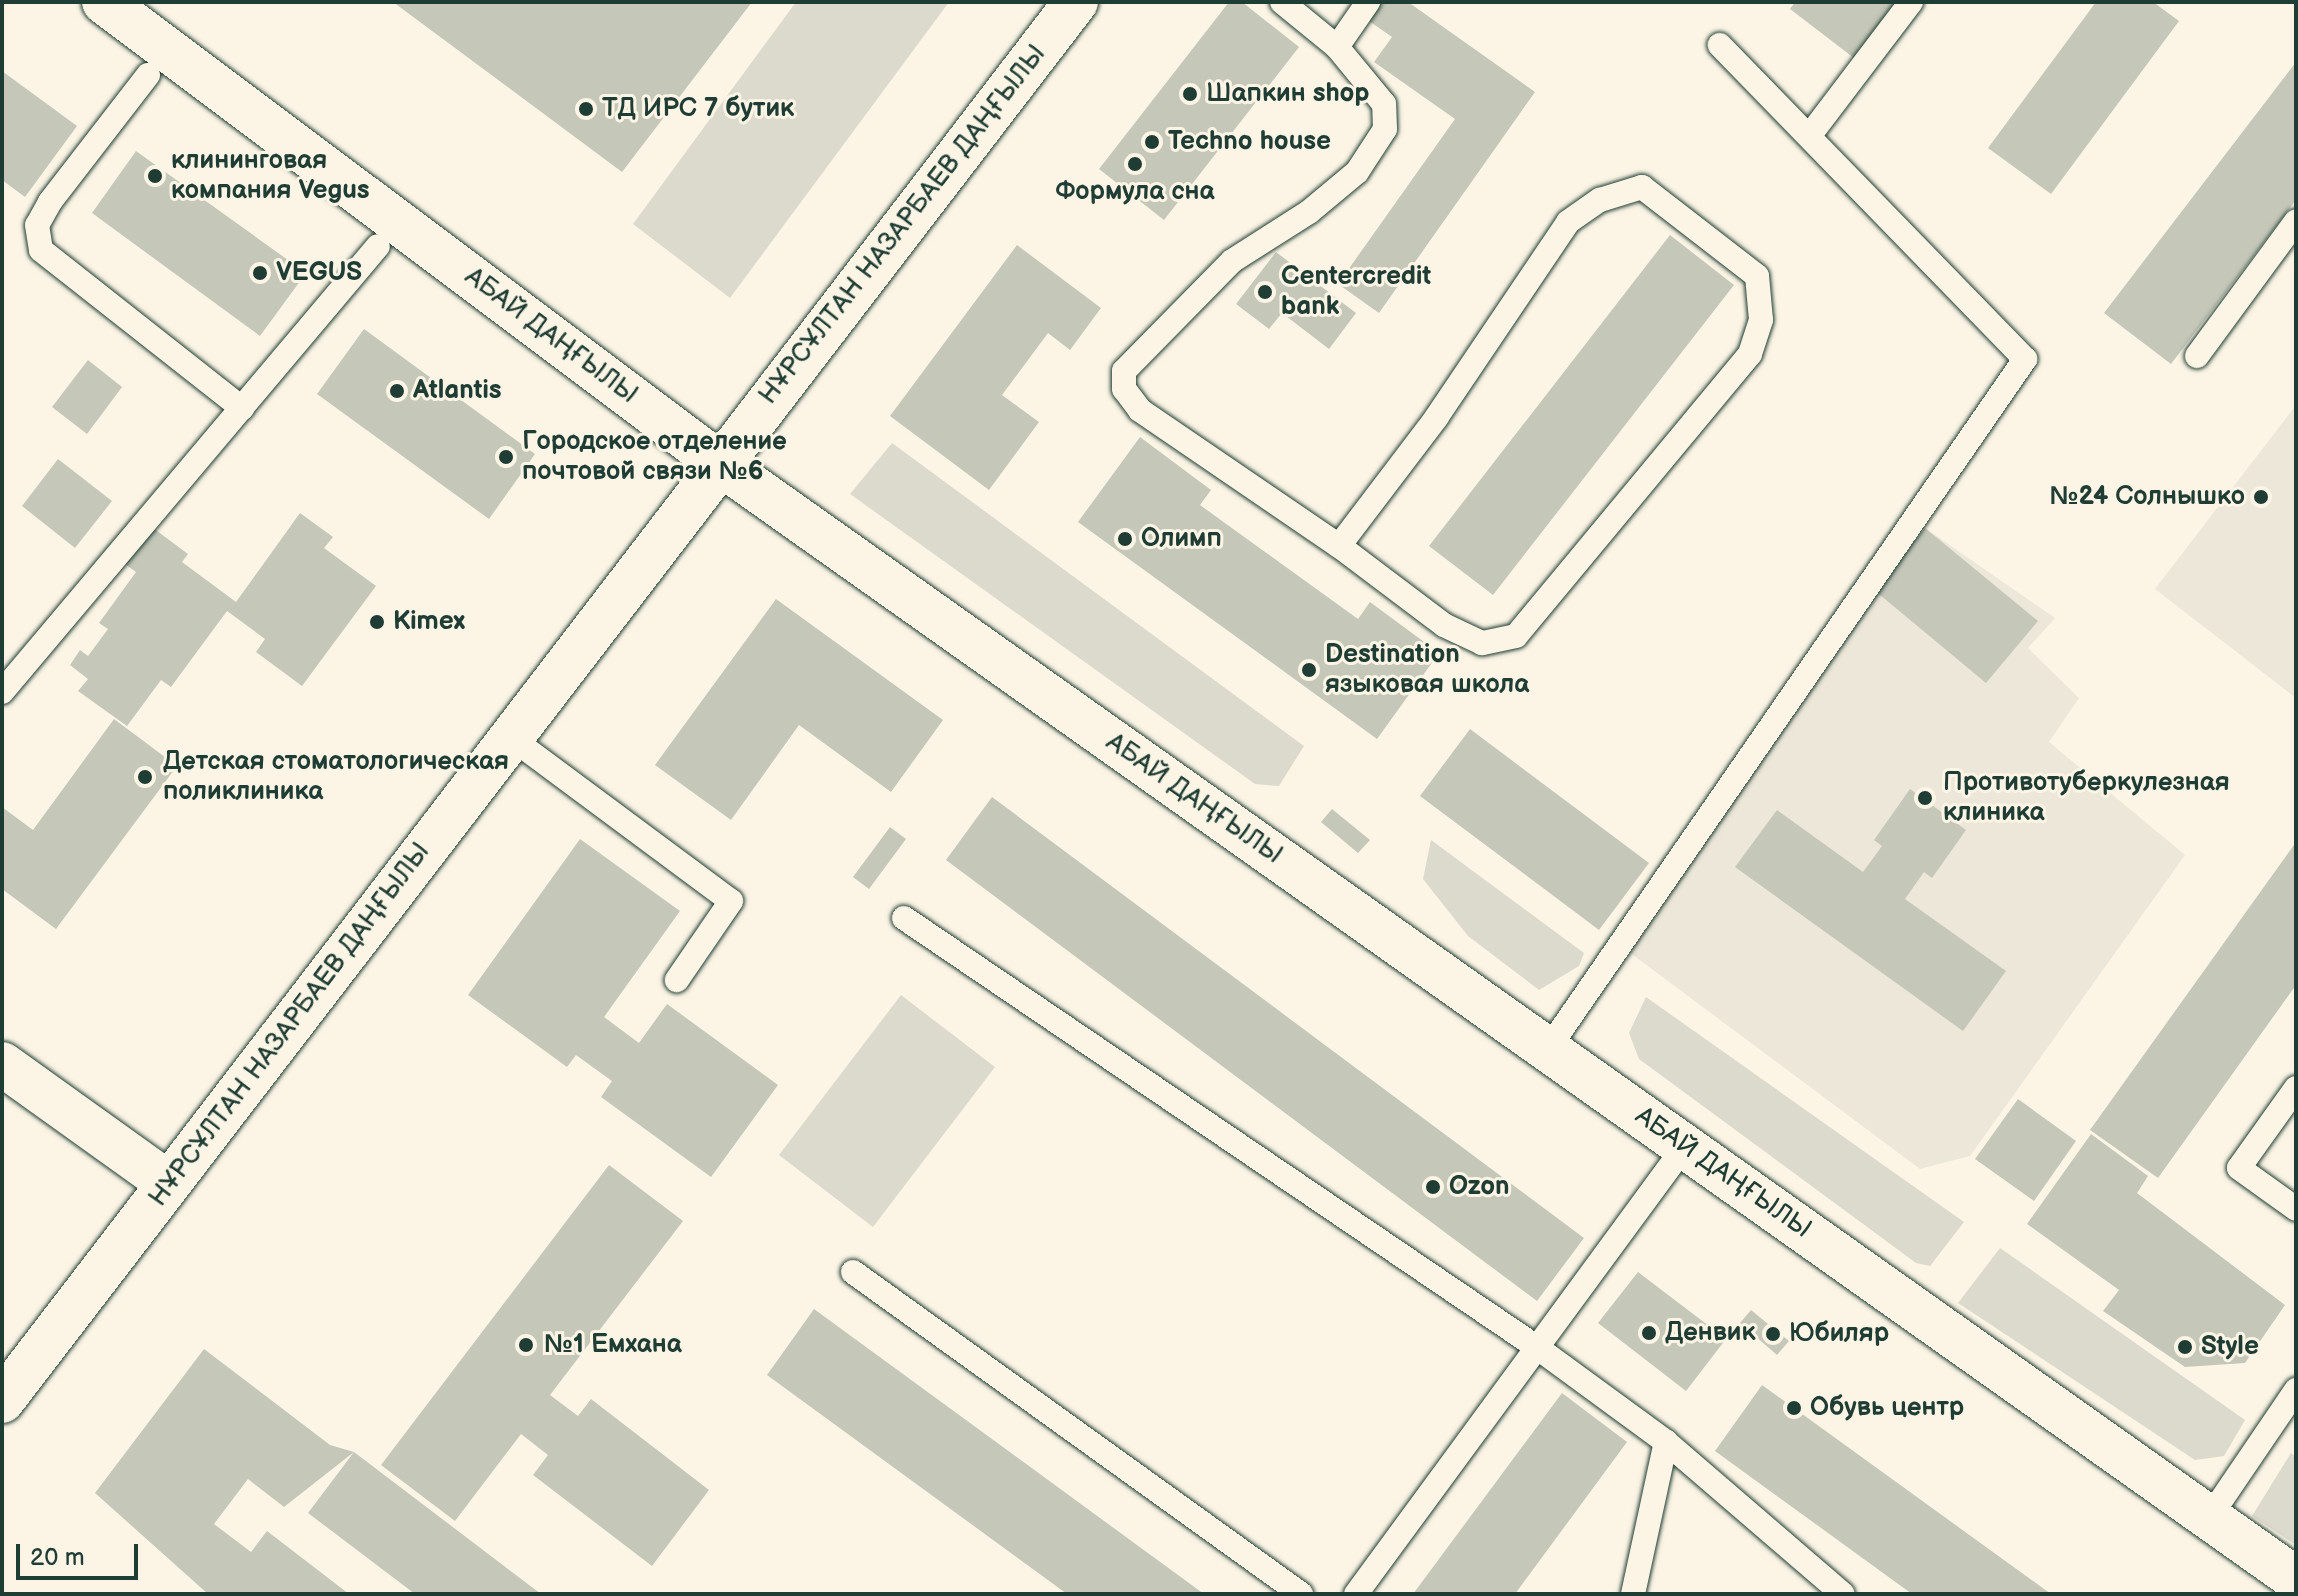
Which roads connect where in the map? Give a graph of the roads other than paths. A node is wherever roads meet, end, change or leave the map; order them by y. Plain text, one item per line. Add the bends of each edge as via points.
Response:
1 (104, 2) edge
2 (1076, 2) edge
3 (1282, 2) edge
4 (1368, 2) edge
5 (1911, 2) edge
6 (1720, 45) dead end
7 (1337, 47) junction
8 (148, 75) dead end
9 (1810, 135) junction
10 (2296, 221) edge
11 (378, 246) dead end
12 (2197, 356) dead end
13 (242, 408) junction
14 (719, 463) junction
15 (1339, 546) junction
16 (2, 692) edge
17 (510, 737) junction
18 (904, 918) dead end
19 (677, 980) dead end
20 (1548, 1049) junction
21 (2, 1064) edge
22 (2296, 1088) edge
23 (1685, 1146) junction
24 (168, 1183) junction
25 (2296, 1209) edge
26 (853, 1272) dead end
27 (1535, 1346) junction
28 (2296, 1390) edge
29 (2, 1401) edge
30 (1666, 1442) junction
31 (2209, 1518) junction
32 (2296, 1579) edge
33 (1301, 1594) edge
34 (1356, 1594) edge
35 (1633, 1594) edge
36 (1843, 1594) edge

1 - 14 main road, АБАЙ ДАҢҒЫЛЫ
2 - 14 main road, НҰРСҰЛТАН НАЗАРБАЕВ ДАҢҒЫЛЫ
3 - 7 lane
4 - 7 lane
5 - 9 lane
6 - 9 lane
7 - 15 lane via 1384,104 1385,129 1357,172 1309,212 1232,261 1191,300 1124,371 1124,389 1140,410
8 - 13 lane via 50,202 37,225 41,250
9 - 20 lane via 2025,359
10 - 12 lane
11 - 13 lane
13 - 16 lane
14 - 17 main road, НҰРСҰЛТАН НАЗАРБАЕВ ДАҢҒЫЛЫ
14 - 20 main road, АБАЙ ДАҢҒЫЛЫ
15 - 15 lane via 1444,625 1482,643 1516,636 1750,354 1761,320 1757,276 1642,187 1600,200 1568,222 1436,418
17 - 19 lane via 731,901
17 - 24 main road, НҰРСҰЛТАН НАЗАРБАЕВ ДАҢҒЫЛЫ
18 - 27 lane
20 - 23 main road, АБАЙ ДАҢҒЫЛЫ
21 - 24 main road
22 - 25 lane via 2239,1168
23 - 27 lane
23 - 31 main road, АБАЙ ДАҢҒЫЛЫ
24 - 29 main road, НҰРСҰЛТАН НАЗАРБАЕВ ДАҢҒЫЛЫ
26 - 33 lane
27 - 30 lane
27 - 34 lane
28 - 31 lane
30 - 35 lane
30 - 36 lane
31 - 32 main road, АБАЙ ДАҢҒЫЛЫ

